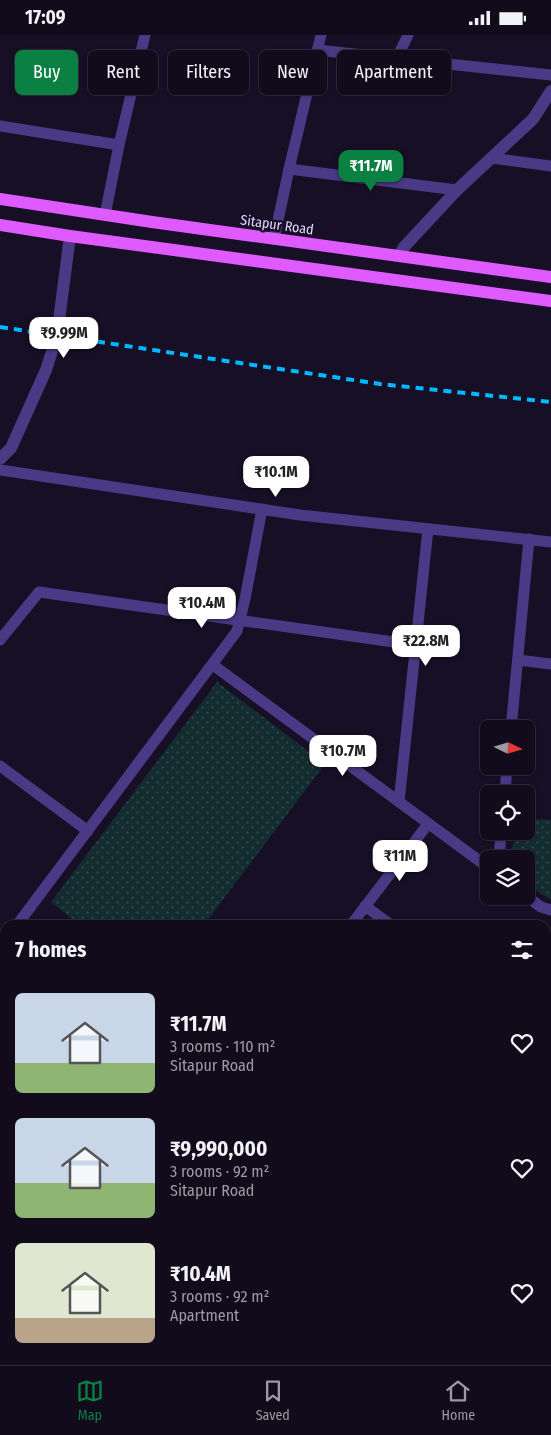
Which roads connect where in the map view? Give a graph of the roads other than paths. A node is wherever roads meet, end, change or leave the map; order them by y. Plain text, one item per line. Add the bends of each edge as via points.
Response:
1 (145, 35) edge
2 (321, 35) edge
3 (408, 35) edge
4 (317, 50) edge
5 (401, 50) edge
6 (451, 65) edge
7 (551, 75) edge
8 (551, 91) edge
9 (306, 95) edge
10 (0, 126) edge
11 (120, 145) junction
12 (492, 158) junction
13 (551, 166) edge
14 (289, 169) junction
15 (457, 190) junction
16 (0, 199) edge
17 (105, 215) junction
18 (0, 225) edge
19 (70, 236) junction
20 (274, 239) junction
21 (399, 257) junction
22 (551, 277) edge
23 (551, 301) edge
24 (0, 459) edge
25 (0, 470) edge
26 (262, 509) junction
27 (428, 529) junction
28 (529, 539) junction
29 (551, 541) edge
30 (239, 621) junction
31 (0, 640) edge
32 (415, 645) junction
33 (518, 660) junction
34 (551, 664) edge
35 (213, 665) junction
36 (512, 720) edge
37 (0, 766) edge
38 (399, 802) junction
39 (428, 824) junction
40 (88, 831) junction
41 (480, 862) edge
42 (535, 903) edge
43 (365, 906) junction
44 (551, 910) edge
45 (21, 920) edge
46 (355, 920) edge
47 (384, 920) edge

1 - 11 street
2 - 4 street
3 - 5 street
6 - 7 street
8 - 12 street via 533,119
9 - 14 street
10 - 11 street
11 - 17 street
12 - 13 street
12 - 15 street
14 - 15 street
14 - 20 street
15 - 21 street via 404,247
16 - 17 main road, Sitapur Road
17 - 20 main road, Sitapur Road
18 - 19 main road
19 - 23 main road
19 - 24 street via 57,336 12,448
20 - 21 main road, Sitapur Road
21 - 22 main road, Sitapur Road
25 - 26 street
26 - 27 street
26 - 30 street
27 - 28 street
27 - 32 street
28 - 29 street
28 - 33 street
30 - 31 street via 39,592
30 - 32 street
30 - 35 street via 237,631
32 - 38 street
33 - 34 street
33 - 36 street
35 - 38 street
35 - 40 street
37 - 40 street
38 - 39 street
39 - 41 street
39 - 43 street
40 - 45 street
42 - 44 street
43 - 46 street
43 - 47 street

